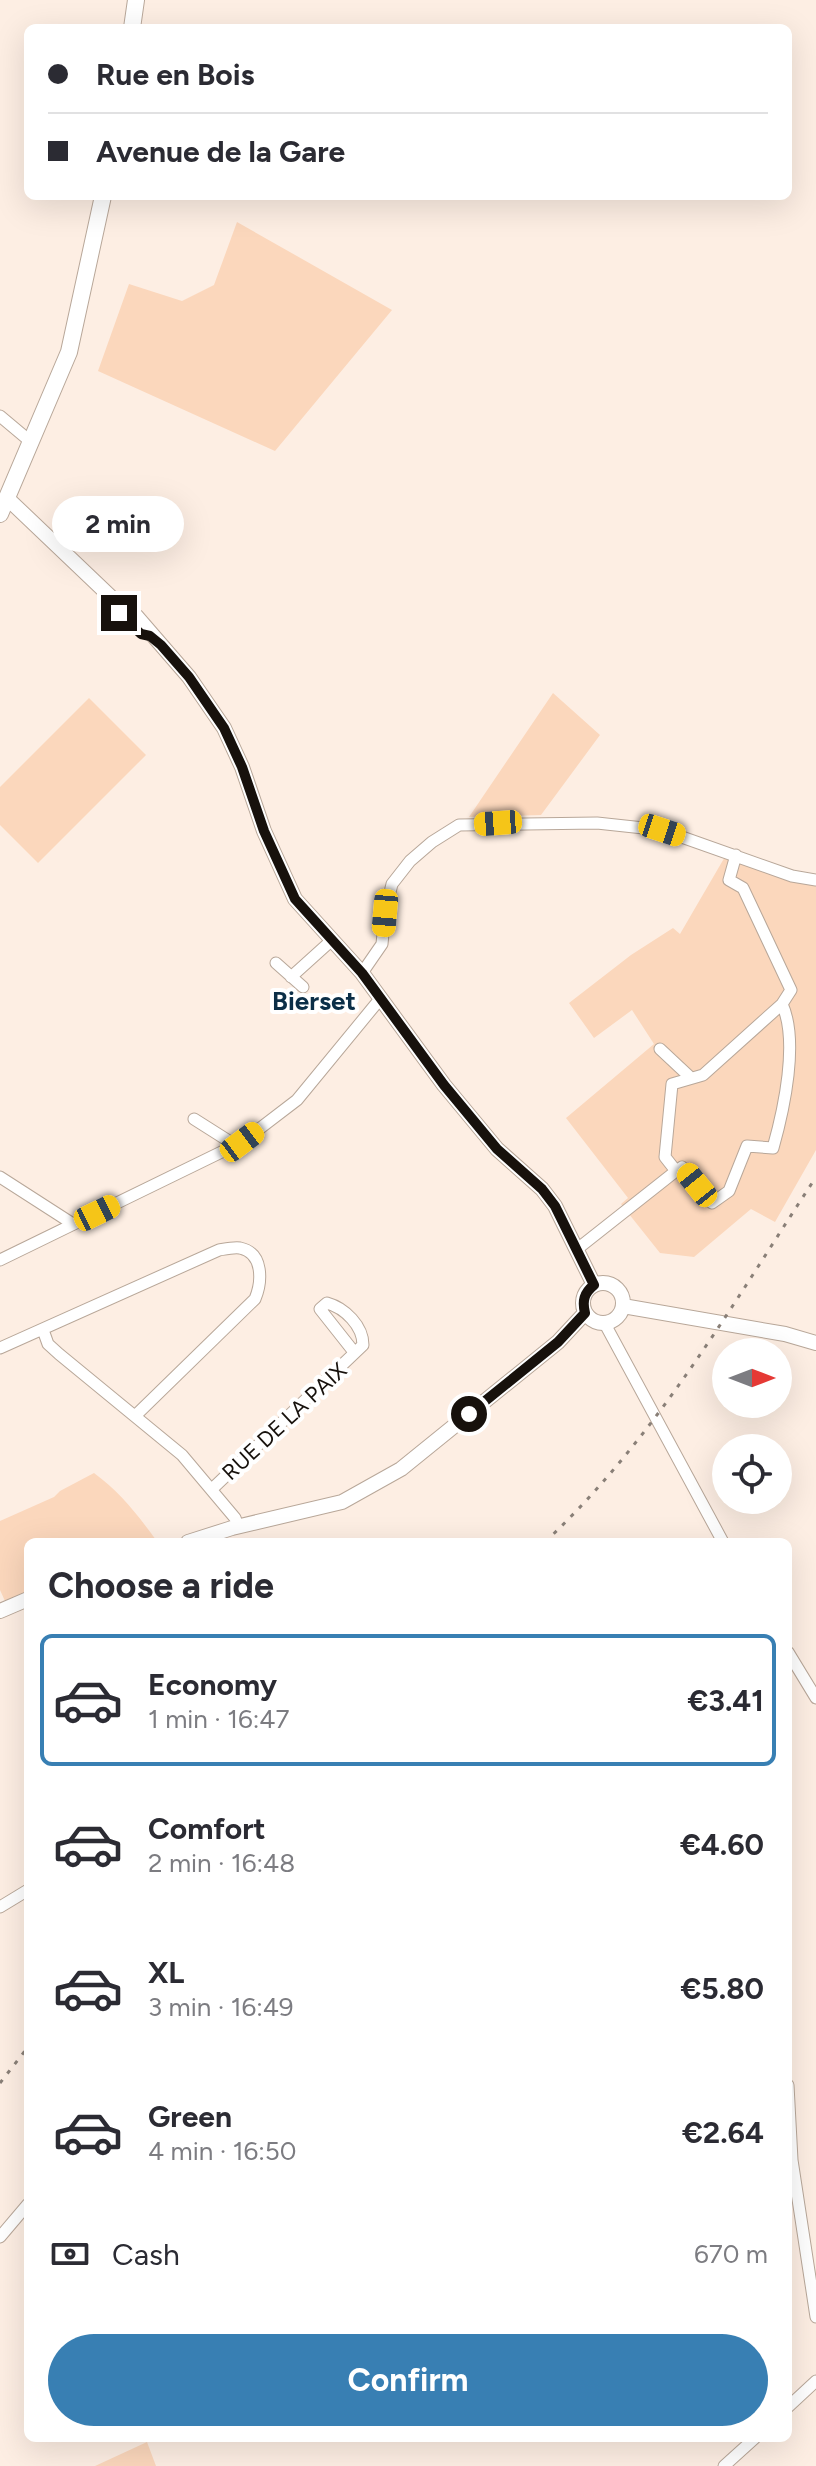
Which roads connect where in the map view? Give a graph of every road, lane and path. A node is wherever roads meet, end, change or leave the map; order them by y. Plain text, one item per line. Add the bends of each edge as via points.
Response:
1 (136, 0) edge
2 (133, 24) edge
3 (102, 200) edge
4 (0, 416) edge
5 (31, 442) junction
6 (7, 498) junction
7 (0, 514) edge
8 (736, 855) junction
9 (816, 880) edge
10 (332, 940) junction
11 (276, 963) dead end
12 (362, 973) junction
13 (291, 977) junction
14 (303, 987) dead end
15 (380, 999) junction
16 (782, 1004) junction
17 (660, 1049) dead end
18 (691, 1078) junction
19 (194, 1119) dead end
20 (235, 1145) junction
21 (676, 1171) junction
22 (0, 1177) edge
23 (73, 1224) junction
24 (576, 1250) junction
25 (0, 1260) edge
26 (594, 1285) junction
27 (623, 1306) junction
28 (585, 1313) junction
29 (605, 1324) junction
30 (43, 1330) junction
31 (816, 1343) edge
32 (0, 1348) edge
33 (354, 1352) dead end
34 (135, 1416) junction
35 (212, 1489) junction
36 (238, 1526) junction
37 (200, 1538) edge
38 (721, 1538) edge
39 (24, 1601) edge
40 (0, 1611) edge
41 (792, 1659) edge
42 (816, 1698) edge
43 (24, 1892) edge
44 (0, 1907) edge
45 (792, 2160) edge
46 (24, 2209) edge
47 (0, 2237) edge
48 (816, 2317) edge
49 (816, 2381) edge
50 (792, 2403) edge
51 (751, 2442) edge
52 (724, 2466) edge

1 - 2 main road
3 - 5 main road via 69,352
4 - 5 street
5 - 6 main road
6 - 7 main road
6 - 10 street via 137,617 189,677 224,728 288,887
8 - 9 street
8 - 12 street via 662,830 610,824 459,825 410,861 392,884 382,944
8 - 16 street via 729,880 743,888 791,990
10 - 12 street
10 - 13 street
11 - 13 street
12 - 15 street
13 - 14 street
15 - 20 street via 297,1100
15 - 24 street via 497,1149 542,1189
16 - 18 street via 703,1075
16 - 21 street via 789,1019 787,1081 773,1148 747,1146 729,1191 712,1203 682,1167
17 - 18 street
18 - 21 street via 672,1084 665,1157
19 - 20 street
20 - 23 street
21 - 24 street
22 - 23 street
23 - 25 street
24 - 26 street
26 - 27 street via 615,1286
26 - 28 street via 585,1295
27 - 29 street via 619,1316
27 - 31 street
28 - 29 street
28 - 36 street via 558,1342 401,1469 342,1502
29 - 38 street
30 - 32 street
30 - 34 street via 48,1344
30 - 34 street via 219,1250 239,1248 251,1254 260,1268 255,1299
33 - 35 street, RUE DE LA PAIX
34 - 35 street via 182,1455
35 - 36 street
36 - 37 street
39 - 40 street
41 - 42 street
43 - 44 street
45 - 48 street
46 - 47 street
49 - 50 street
51 - 52 street

